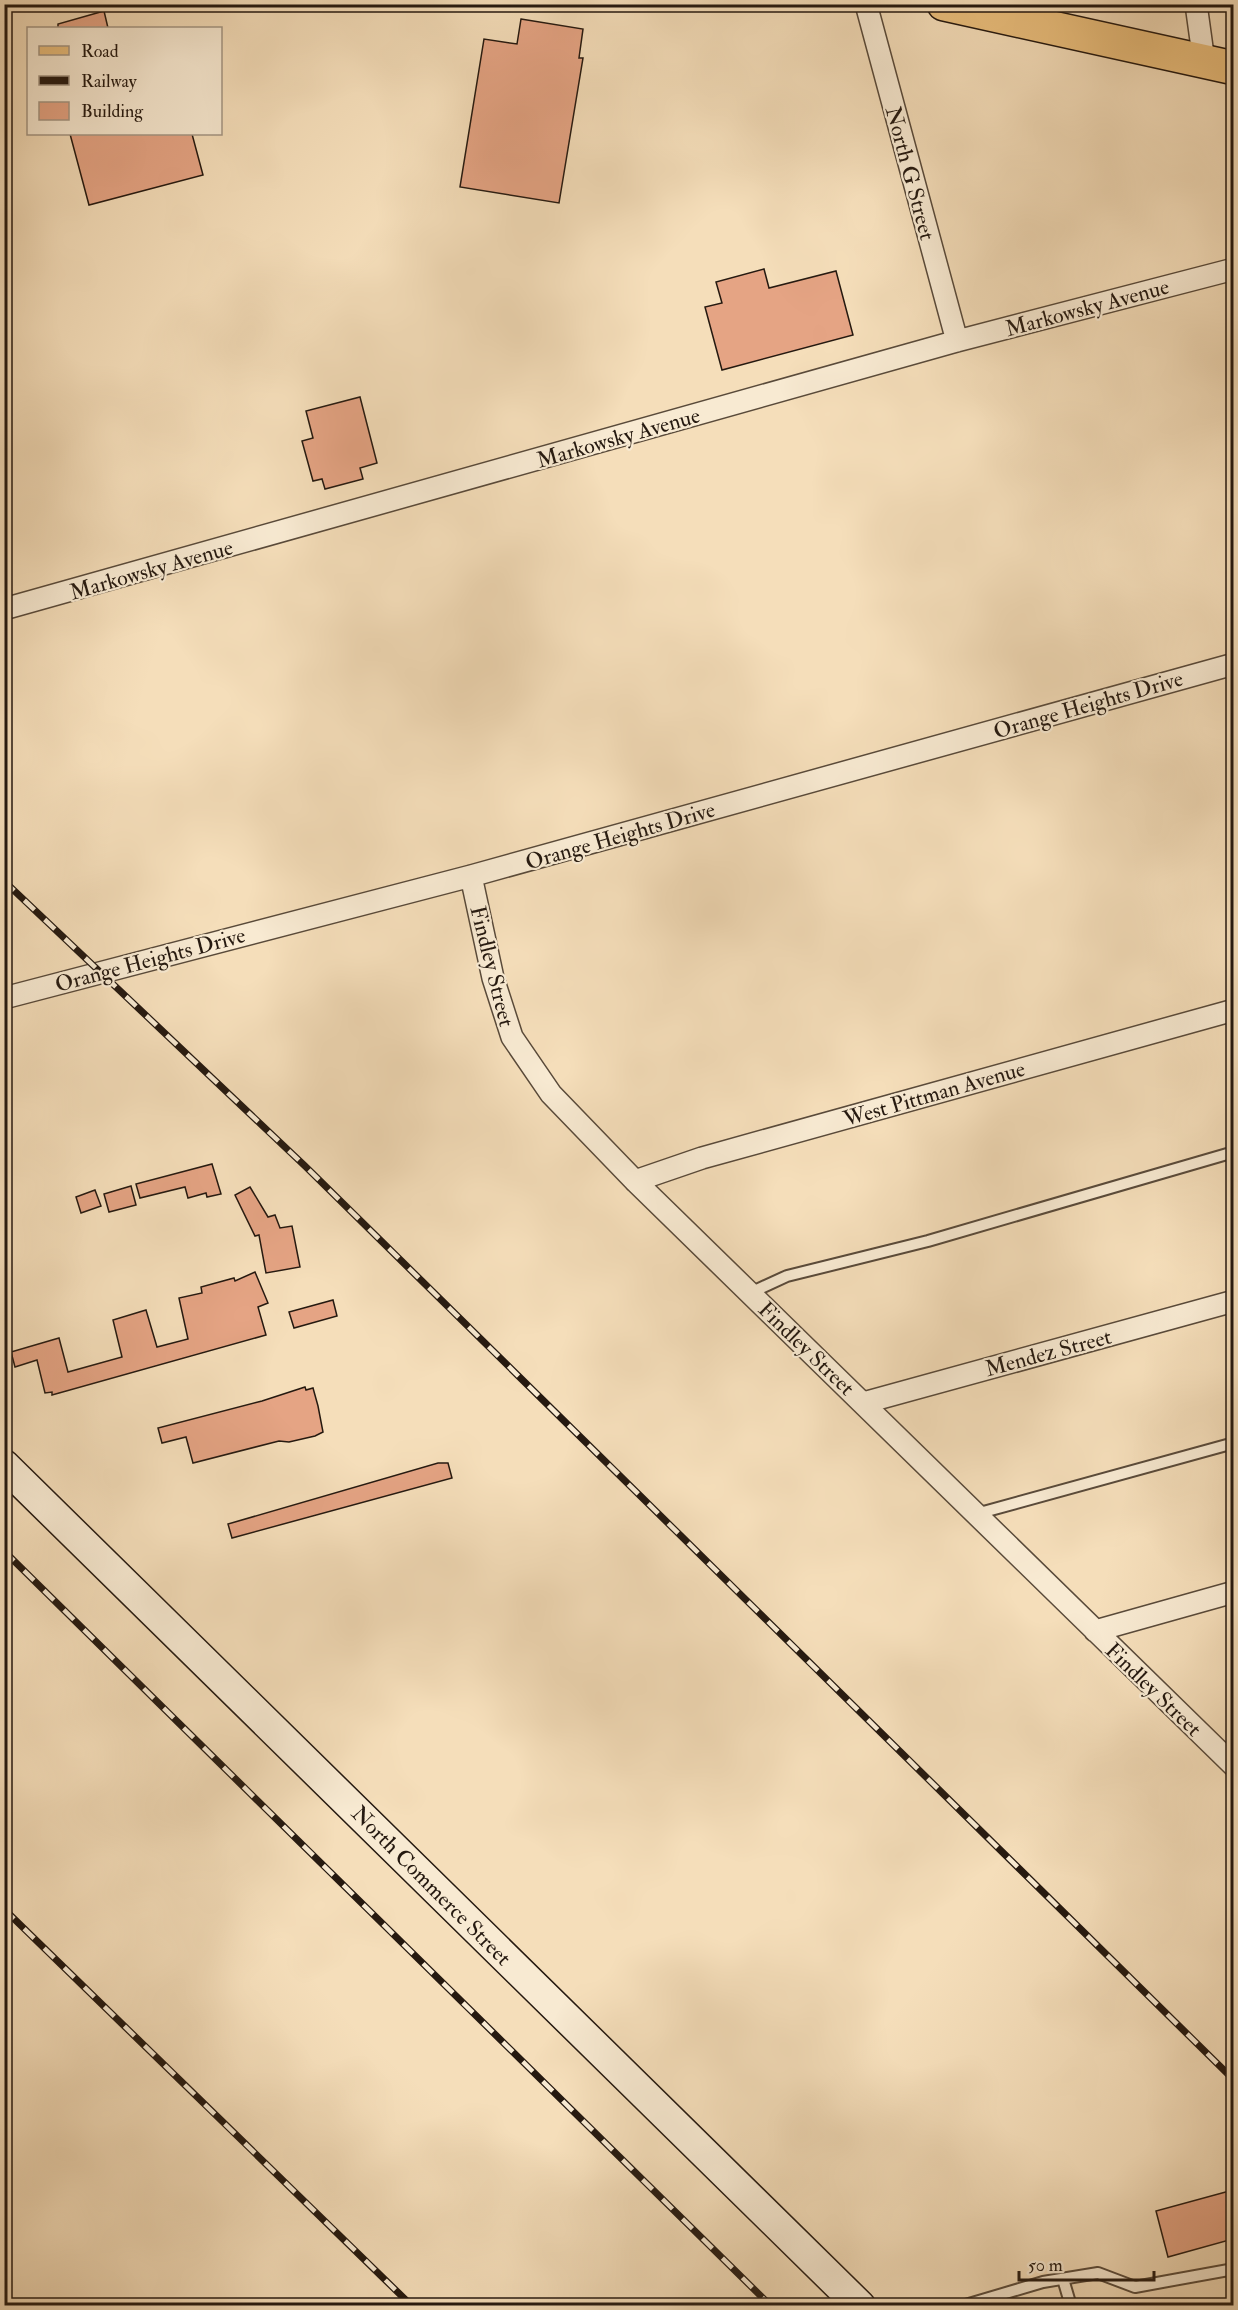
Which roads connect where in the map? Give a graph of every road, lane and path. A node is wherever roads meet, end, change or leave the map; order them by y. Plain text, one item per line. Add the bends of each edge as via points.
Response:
1 (866, 4) edge
2 (944, 4) edge
3 (1196, 4) edge
4 (1219, 65) edge
5 (1233, 269) edge
6 (957, 341) junction
7 (4, 609) edge
8 (1233, 663) edge
9 (471, 876) junction
10 (4, 998) edge
11 (1233, 1010) edge
12 (1233, 1152) edge
13 (635, 1181) junction
14 (750, 1293) junction
15 (1233, 1301) edge
16 (863, 1403) junction
17 (1233, 1443) edge
18 (4, 1465) edge
19 (976, 1514) junction
20 (1233, 1592) edge
21 (1095, 1630) junction
22 (1233, 1766) edge
23 (1233, 2269) edge
24 (1063, 2279) junction
25 (860, 2306) edge
26 (962, 2306) edge
27 (1071, 2306) edge

1 - 6 street, North G Street
2 - 4 main road
3 - 4 street
5 - 6 street, Markowsky Avenue
6 - 7 street, Markowsky Avenue
8 - 9 street, Orange Heights Drive
9 - 10 street, Orange Heights Drive
9 - 13 street, Findley Street via 493,978 512,1037 551,1094
11 - 13 street, West Pittman Avenue via 702,1158
12 - 14 lane via 928,1241 787,1276
13 - 14 street, Findley Street
14 - 16 street, Findley Street
15 - 16 street, Mendez Street
16 - 19 street, Findley Street
17 - 19 lane
18 - 25 main road, North Commerce Street
19 - 21 street, Findley Street
20 - 21 street
21 - 22 street, Findley Street
23 - 24 lane via 1135,2287 1098,2273
24 - 26 lane
24 - 27 lane

